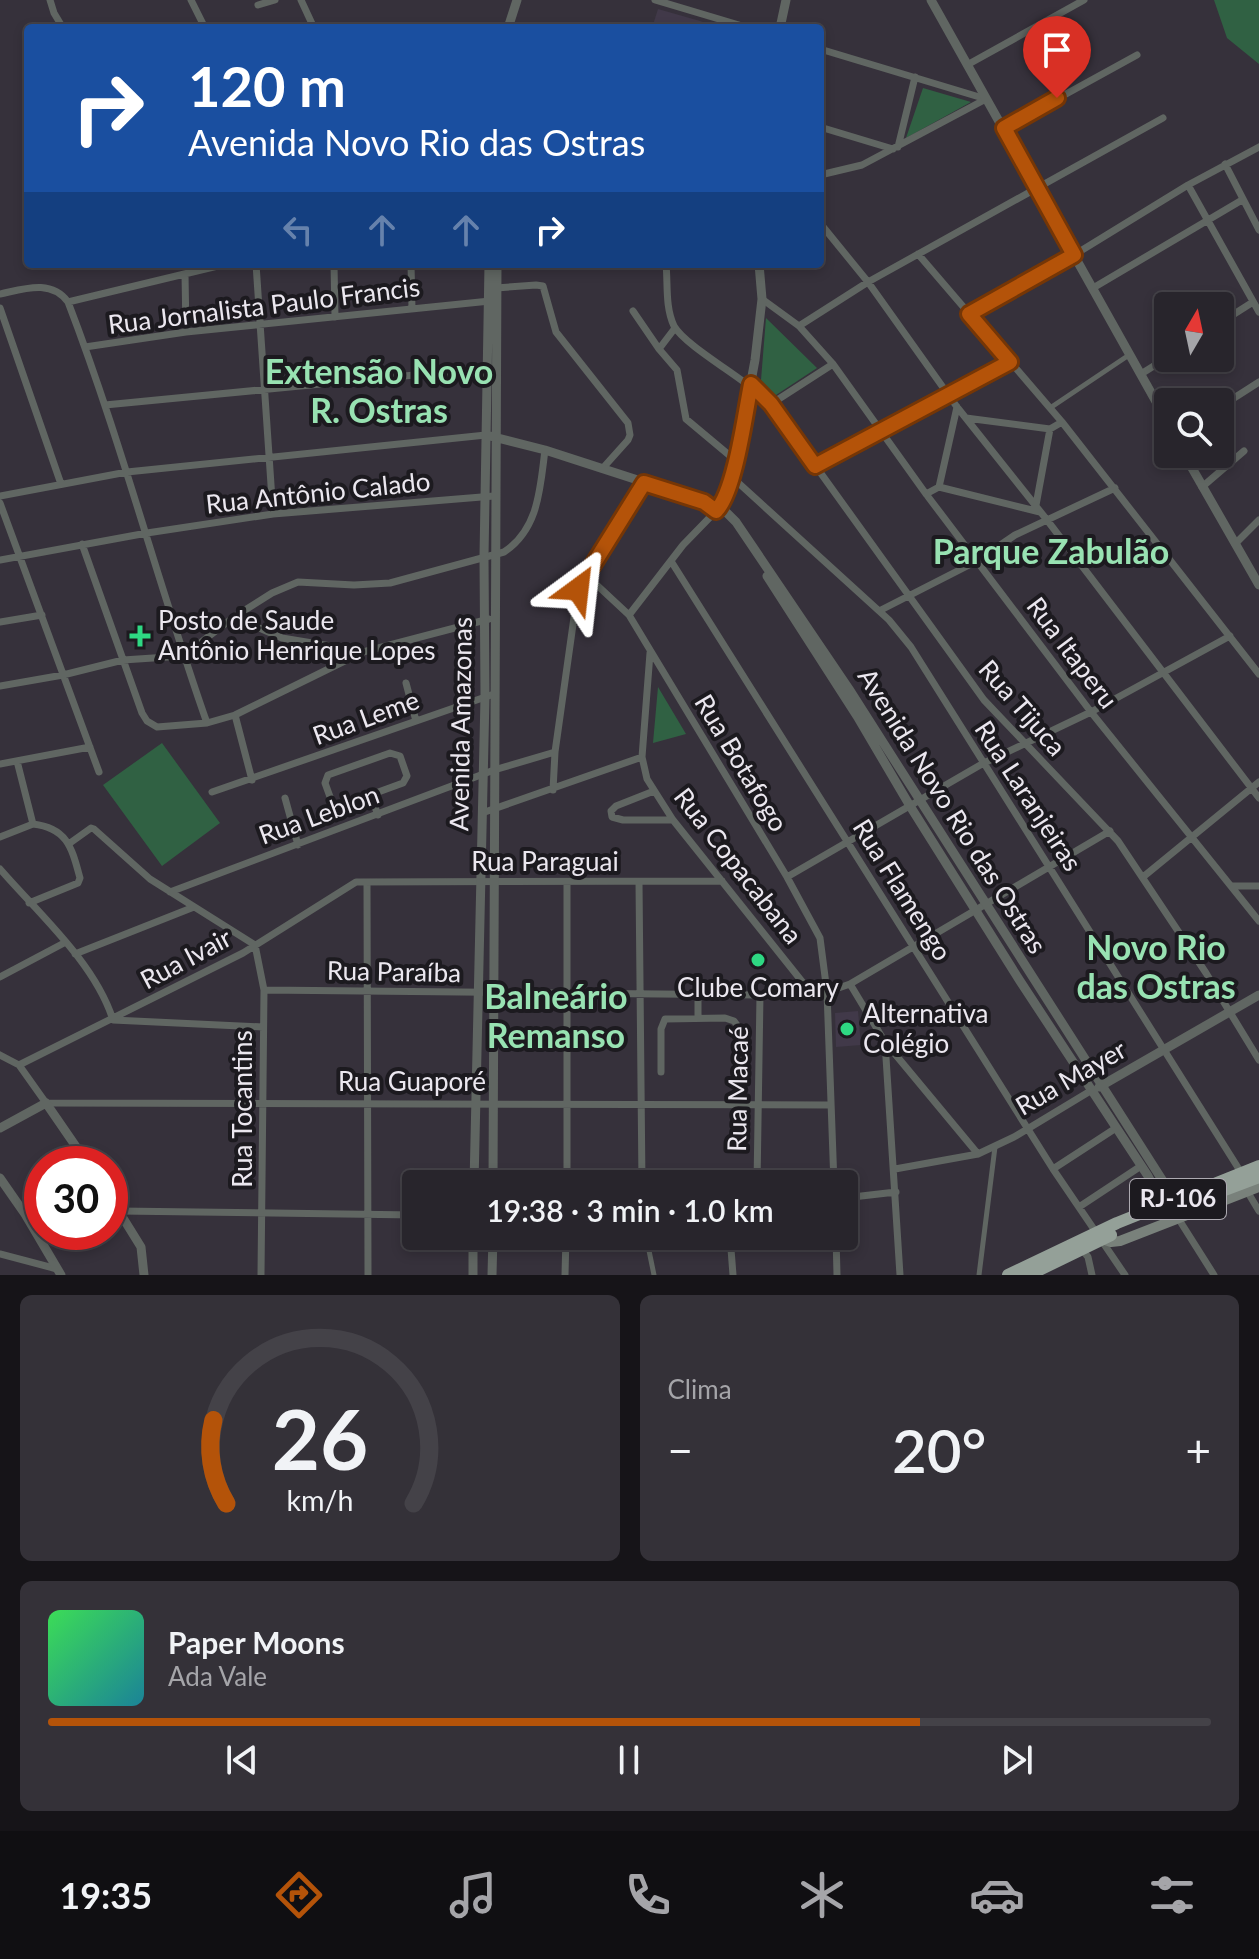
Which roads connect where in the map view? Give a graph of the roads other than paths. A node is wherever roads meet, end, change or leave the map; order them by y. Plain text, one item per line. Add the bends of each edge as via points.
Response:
1 (50, 0) edge
2 (191, 0) edge
3 (275, 0) edge
4 (301, 0) edge
5 (517, 0) edge
6 (655, 0) edge
7 (786, 0) edge
8 (931, 0) edge
9 (1084, 0) edge
10 (258, 5) dead end
11 (61, 24) edge
12 (203, 24) edge
13 (312, 24) edge
14 (509, 24) edge
15 (736, 24) edge
16 (781, 24) edge
17 (824, 50) edge
18 (1137, 55) dead end
19 (967, 65) junction
20 (915, 77) junction
21 (986, 99) junction
22 (1163, 118) dead end
23 (824, 128) edge
24 (1004, 128) junction
25 (1259, 147) edge
26 (896, 148) junction
27 (1225, 164) junction
28 (824, 174) edge
29 (1188, 185) junction
30 (1037, 188) junction
31 (1242, 200) junction
32 (1209, 221) junction
33 (824, 228) edge
34 (1259, 230) edge
35 (918, 254) junction
36 (1074, 255) junction
37 (210, 268) edge
38 (256, 268) edge
39 (334, 268) edge
40 (411, 268) edge
41 (489, 268) edge
42 (497, 268) edge
43 (666, 268) edge
44 (759, 268) edge
45 (185, 274) junction
46 (868, 282) junction
47 (496, 288) junction
48 (1093, 288) junction
49 (0, 294) edge
50 (762, 299) junction
51 (492, 301) junction
52 (68, 302) junction
53 (1253, 302) junction
54 (0, 308) edge
55 (412, 309) junction
56 (633, 311) dead end
57 (1259, 312) edge
58 (969, 314) junction
59 (1234, 314) edge
60 (335, 317) junction
61 (260, 324) junction
62 (799, 326) junction
63 (675, 328) junction
64 (186, 332) junction
65 (85, 347) junction
66 (659, 349) junction
67 (1130, 355) junction
68 (1010, 362) junction
69 (833, 364) junction
70 (1154, 366) edge
71 (487, 368) junction
72 (1141, 374) junction
73 (1259, 382) edge
74 (751, 384) junction
75 (264, 390) junction
76 (948, 395) junction
77 (1154, 398) edge
78 (1234, 398) edge
79 (771, 404) junction
80 (105, 405) junction
81 (957, 407) junction
82 (1050, 408) junction
83 (966, 418) junction
84 (1062, 422) junction
85 (881, 429) junction
86 (1050, 429) junction
87 (491, 435) junction
88 (545, 450) junction
89 (1244, 451) dead end
90 (269, 458) junction
91 (735, 460) junction
92 (815, 466) junction
93 (1192, 468) edge
94 (602, 469) junction
95 (127, 472) junction
96 (733, 478) junction
97 (644, 483) junction
98 (61, 484) junction
99 (939, 487) junction
100 (1202, 487) junction
101 (1115, 488) junction
102 (926, 494) junction
103 (0, 496) edge
104 (490, 496) junction
105 (0, 503) edge
106 (719, 509) junction
107 (1038, 509) junction
108 (273, 514) junction
109 (1047, 520) junction
110 (1259, 520) edge
111 (147, 533) junction
112 (82, 544) junction
113 (1235, 544) junction
114 (495, 555) junction
115 (20, 556) junction
116 (484, 557) junction
117 (0, 560) edge
118 (671, 561) junction
119 (977, 561) junction
120 (585, 574) junction
121 (1259, 585) edge
122 (909, 598) junction
123 (879, 611) junction
124 (42, 615) junction
125 (629, 615) junction
126 (234, 617) junction
127 (490, 619) junction
128 (0, 622) edge
129 (1230, 636) junction
130 (363, 652) junction
131 (650, 652) junction
132 (183, 656) junction
133 (123, 660) junction
134 (1162, 673) junction
135 (1259, 674) edge
136 (63, 675) junction
137 (406, 683) dead end
138 (0, 686) edge
139 (490, 696) junction
140 (1091, 712) junction
141 (235, 715) junction
142 (416, 721) junction
143 (207, 723) junction
144 (1023, 743) junction
145 (90, 747) junction
146 (555, 752) junction
147 (642, 757) junction
148 (17, 761) junction
149 (0, 764) edge
150 (982, 764) junction
151 (494, 770) junction
152 (99, 772) dead end
153 (482, 775) junction
154 (252, 780) junction
155 (1256, 786) edge
156 (553, 790) junction
157 (654, 791) junction
158 (212, 792) dead end
159 (370, 794) junction
160 (285, 798) dead end
161 (1259, 798) edge
162 (919, 800) junction
163 (910, 806) junction
164 (493, 810) junction
165 (482, 813) junction
166 (378, 815) junction
167 (673, 820) junction
168 (33, 824) junction
169 (1110, 831) junction
170 (0, 837) edge
171 (1191, 839) junction
172 (848, 842) junction
173 (70, 843) junction
174 (298, 845) junction
175 (1049, 866) junction
176 (0, 869) edge
177 (787, 877) junction
178 (1143, 877) junction
179 (480, 881) junction
180 (493, 881) junction
181 (722, 881) junction
182 (567, 882) junction
183 (639, 882) junction
184 (367, 883) junction
185 (1233, 886) junction
186 (1259, 886) edge
187 (170, 892) junction
188 (29, 903) junction
189 (194, 907) junction
190 (980, 907) junction
191 (1259, 921) edge
192 (64, 943) junction
193 (255, 945) junction
194 (913, 946) junction
195 (75, 954) junction
196 (0, 977) edge
197 (850, 984) junction
198 (264, 990) junction
199 (369, 991) junction
200 (827, 992) junction
201 (478, 993) junction
202 (493, 993) junction
203 (569, 993) junction
204 (640, 993) junction
205 (698, 994) junction
206 (812, 994) junction
207 (760, 995) junction
208 (1259, 995) edge
209 (1230, 1012) junction
210 (698, 1018) junction
211 (113, 1020) junction
212 (263, 1027) junction
213 (885, 1042) junction
214 (1165, 1050) junction
215 (0, 1055) edge
216 (1259, 1060) edge
217 (19, 1065) junction
218 (661, 1072) dead end
219 (736, 1075) dead end
220 (1097, 1088) junction
221 (46, 1103) junction
222 (476, 1103) junction
223 (493, 1103) junction
224 (264, 1104) junction
225 (368, 1104) junction
226 (568, 1104) junction
227 (757, 1105) junction
228 (830, 1105) junction
229 (641, 1106) junction
230 (0, 1128) edge
231 (1027, 1128) junction
232 (1116, 1128) junction
233 (76, 1146) edge
234 (995, 1147) junction
235 (978, 1154) junction
236 (1141, 1166) junction
237 (1259, 1166) edge
238 (895, 1169) junction
239 (1053, 1169) junction
240 (474, 1170) edge
241 (493, 1170) edge
242 (567, 1170) edge
243 (642, 1170) edge
244 (757, 1170) edge
245 (833, 1170) edge
246 (1242, 1174) junction
247 (1259, 1177) edge
248 (0, 1178) edge
249 (1259, 1187) edge
250 (1247, 1191) junction
251 (896, 1192) junction
252 (858, 1196) edge
253 (1169, 1202) junction
254 (1079, 1207) junction
255 (128, 1211) edge
256 (263, 1211) junction
257 (1259, 1211) edge
258 (369, 1213) junction
259 (402, 1214) edge
260 (1178, 1218) junction
261 (128, 1226) edge
262 (1099, 1236) junction
263 (1079, 1246) junction
264 (473, 1250) edge
265 (493, 1250) edge
266 (566, 1250) edge
267 (649, 1250) edge
268 (731, 1250) edge
269 (836, 1250) edge
270 (0, 1254) edge
271 (56, 1272) edge
272 (1033, 1274) edge
273 (144, 1275) edge
274 (261, 1275) edge
275 (368, 1275) edge
276 (473, 1275) edge
277 (492, 1275) edge
278 (565, 1275) edge
279 (654, 1275) edge
280 (733, 1275) edge
281 (837, 1275) edge
282 (900, 1275) edge
283 (979, 1275) edge
284 (1008, 1275) edge
285 (1092, 1275) edge
286 (1125, 1275) edge
287 (1214, 1275) edge

1 - 11 street
2 - 12 street
3 - 10 street
4 - 13 street
5 - 14 street
6 - 15 street
7 - 16 street
8 - 19 street
9 - 19 street
17 - 20 street
18 - 24 street
19 - 21 street
20 - 21 street
20 - 26 street
21 - 24 street
21 - 26 street
22 - 30 street
23 - 26 street
24 - 30 street
25 - 27 street
26 - 28 street via 862,165
27 - 29 street
27 - 31 street
29 - 32 street
29 - 36 street
30 - 35 street
30 - 36 street
31 - 32 street
31 - 34 street
32 - 48 street
32 - 53 street
33 - 46 street
35 - 46 street
35 - 58 street
36 - 48 street
36 - 58 street
37 - 45 street
38 - 61 street
39 - 60 street
40 - 55 street
41 - 51 street, Avenida Amazonas
42 - 47 street, Avenida Amazonas
43 - 63 street
44 - 50 street
45 - 52 street
45 - 64 street
46 - 62 street
46 - 76 street
47 - 51 street, Avenida Amazonas
47 - 94 street via 543,286 556,332 625,417 628,440
48 - 67 street
49 - 52 street via 42,287 61,293
50 - 62 street, Rua Itaperu
50 - 74 street
51 - 55 street, Rua Jornalista Paulo Francis
51 - 71 street, Avenida Amazonas
51 - 87 street, Avenida Amazonas
52 - 65 street
53 - 57 street
53 - 59 street
54 - 98 street
55 - 60 street, Rua Jornalista Paulo Francis
56 - 66 street
58 - 68 street
60 - 61 street, Rua Jornalista Paulo Francis
61 - 64 street, Rua Jornalista Paulo Francis
61 - 75 street
62 - 69 street, Rua Itaperu
63 - 66 street
63 - 74 street, Rua Tijuca
64 - 65 street, Rua Jornalista Paulo Francis
65 - 80 street
66 - 91 street via 680,377 686,419
67 - 72 street
67 - 82 street
68 - 76 street
68 - 82 street
69 - 79 street
69 - 85 street, Rua Itaperu
70 - 72 street
71 - 75 street
71 - 87 street, Avenida Amazonas
72 - 77 street
73 - 78 street
74 - 79 street, Rua Tijuca
74 - 91 street
75 - 80 street
75 - 90 street
76 - 81 street
76 - 85 street
79 - 92 street, Rua Tijuca
80 - 95 street
81 - 83 street
81 - 99 street
82 - 84 street
83 - 86 street
83 - 107 street
84 - 86 street
84 - 101 street
85 - 92 street
85 - 102 street, Rua Itaperu
86 - 107 street
87 - 88 street, Avenida Novo Rio das Ostras
87 - 90 street
87 - 104 street, Avenida Amazonas
88 - 94 street, Avenida Novo Rio das Ostras
88 - 114 street via 534,516 513,546
89 - 100 street
90 - 95 street
90 - 108 street
91 - 96 street
92 - 122 street, Rua Tijuca
93 - 100 street
94 - 97 street, Avenida Novo Rio das Ostras
95 - 98 street
95 - 111 street
96 - 106 street
96 - 123 street, Rua Laranjeiras
97 - 106 street, Avenida Novo Rio das Ostras
97 - 120 street
98 - 103 street
99 - 102 street
99 - 107 street
100 - 113 street
101 - 109 street
101 - 129 street
102 - 119 street, Rua Itaperu
104 - 108 street, Rua Antônio Calado
104 - 114 street, Avenida Amazonas
104 - 116 street, Avenida Amazonas
105 - 115 street
106 - 118 street
106 - 162 street, Avenida Novo Rio das Ostras via 746,533
106 - 163 street, Avenida Novo Rio das Ostras via 857,716
107 - 109 street
108 - 111 street, Rua Antônio Calado
109 - 119 street
109 - 134 street
110 - 113 street
111 - 112 street, Rua Antônio Calado
111 - 132 street
112 - 115 street, Rua Antônio Calado
112 - 133 street
113 - 121 street
114 - 116 street
114 - 127 street, Avenida Amazonas
115 - 117 street, Rua Antônio Calado
115 - 124 street
116 - 126 street via 390,583 298,582
116 - 127 street, Avenida Amazonas
118 - 125 street
118 - 172 street, Rua Flamengo
119 - 122 street
119 - 140 street, Rua Itaperu
120 - 125 street, Rua Botafogo
120 - 146 street via 573,615
122 - 123 street
122 - 144 street, Rua Tijuca via 984,700
123 - 150 street, Rua Laranjeiras via 911,647
124 - 128 street
124 - 136 street
125 - 131 street, Rua Botafogo
126 - 130 street via 282,638
126 - 132 street
127 - 130 street
127 - 139 street, Avenida Amazonas
129 - 134 street
129 - 135 street
130 - 141 street
131 - 147 street
131 - 177 street, Rua Botafogo
132 - 133 street
132 - 143 street
133 - 136 street
133 - 143 street via 142,713 152,725
134 - 140 street
134 - 155 street
136 - 138 street
136 - 145 street
137 - 142 street
139 - 142 street, Rua Leme
139 - 151 street, Avenida Amazonas
139 - 153 street, Avenida Amazonas
140 - 144 street
140 - 171 street, Rua Itaperu
141 - 143 street
141 - 154 street
142 - 154 street, Rua Leme
144 - 150 street
144 - 169 street, Rua Tijuca
145 - 148 street
145 - 152 street
146 - 151 street
146 - 156 street
147 - 156 street
147 - 157 street, Rua Copacabana
148 - 149 street
148 - 168 street
150 - 162 street
150 - 175 street, Rua Laranjeiras
151 - 153 street, Rua Leblon
151 - 164 street, Avenida Amazonas
153 - 165 street, Avenida Amazonas
153 - 166 street, Rua Leblon
154 - 158 street, Rua Leme
155 - 161 street
155 - 171 street
156 - 164 street
157 - 167 street, Rua Copacabana
157 - 167 street via 616,806 612,817
159 - 159 street via 336,806 326,779 396,753 407,780
159 - 166 street
160 - 174 street
162 - 163 street
162 - 190 street, Avenida Novo Rio das Ostras
163 - 172 street
163 - 190 street, Avenida Novo Rio das Ostras
164 - 165 street
164 - 180 street, Avenida Amazonas
165 - 179 street, Avenida Amazonas
166 - 174 street, Rua Leblon
167 - 181 street, Rua Copacabana
168 - 170 street
168 - 173 street via 47,826
169 - 175 street, Rua Paraíba
169 - 178 street, Rua Tijuca
171 - 178 street
171 - 185 street, Rua Itaperu
172 - 177 street
172 - 194 street, Rua Flamengo
173 - 187 street via 94,829
173 - 188 street via 78,883
174 - 187 street, Rua Leblon
175 - 190 street, Rua Paraíba
175 - 214 street, Rua Laranjeiras
176 - 188 street
177 - 200 street, Rua Botafogo via 820,938
178 - 209 street, Rua Tijuca
179 - 180 street, Rua Paraguai
179 - 184 street, Rua Paraguai
179 - 201 street, Avenida Amazonas
180 - 182 street, Rua Paraguai
180 - 202 street, Avenida Amazonas
181 - 183 street, Rua Paraguai
181 - 206 street, Rua Copacabana
182 - 183 street, Rua Paraguai
182 - 203 street
183 - 204 street
184 - 193 street, Rua Ivair via 356,882
184 - 199 street
185 - 186 street
185 - 191 street, Rua Itaperu
187 - 189 street
188 - 192 street
189 - 193 street
189 - 195 street
190 - 194 street, Rua Paraíba
190 - 220 street, Avenida Novo Rio das Ostras
192 - 195 street
192 - 196 street
193 - 198 street, Rua Tocantins
193 - 211 street, Rua Ivair
194 - 197 street, Rua Paraíba
194 - 231 street, Rua Flamengo
195 - 211 street via 100,988
197 - 200 street, Rua Paraíba
197 - 213 street
198 - 199 street, Rua Paraíba
198 - 212 street, Rua Tocantins
199 - 201 street, Rua Paraíba
199 - 225 street
200 - 206 street, Rua Paraíba
200 - 228 street, Rua Botafogo
201 - 202 street, Rua Paraíba
201 - 222 street, Avenida Amazonas
202 - 203 street, Rua Paraíba
202 - 223 street, Avenida Amazonas
203 - 204 street, Rua Paraíba
203 - 226 street
204 - 205 street, Rua Paraíba
204 - 229 street
205 - 207 street, Rua Paraíba
205 - 210 street
206 - 207 street, Rua Paraíba
207 - 227 street, Rua Macaé
208 - 209 street, Rua Mayer
209 - 214 street, Rua Mayer
209 - 216 street, Rua Tijuca
210 - 218 street via 663,1022
210 - 219 street via 737,1025
211 - 212 street
211 - 217 street, Rua Ivair
212 - 224 street, Rua Tocantins
213 - 235 street
213 - 238 street
214 - 220 street, Rua Mayer
214 - 246 street, Rua Laranjeiras
215 - 217 street
217 - 221 street
220 - 231 street, Rua Mayer
220 - 232 street, Avenida Novo Rio das Ostras
220 - 253 street, Avenida Novo Rio das Ostras
221 - 224 street, Rua Guaporé
221 - 230 street, Rua Guaporé
221 - 233 street
222 - 223 street, Rua Guaporé
222 - 225 street, Rua Guaporé
222 - 240 street, Avenida Amazonas
223 - 226 street, Rua Guaporé
223 - 241 street, Avenida Amazonas
224 - 225 street, Rua Guaporé
224 - 256 street, Rua Tocantins
225 - 258 street
226 - 229 street, Rua Guaporé
226 - 242 street
227 - 228 street, Rua Guaporé
227 - 229 street, Rua Guaporé
227 - 244 street, Rua Macaé
228 - 245 street, Rua Botafogo
229 - 243 street
231 - 234 street, Rua Mayer
231 - 239 street, Rua Flamengo
232 - 236 street, Avenida Novo Rio das Ostras
232 - 239 street
234 - 235 street, Rua Mayer
234 - 283 street
235 - 238 street, Rua Mayer
236 - 253 street, Avenida Novo Rio das Ostras
236 - 254 street
237 - 246 highway, RJ-106
238 - 251 street
239 - 254 street, Rua Flamengo
246 - 253 highway, RJ-106
247 - 262 highway, RJ-106
248 - 271 street
249 - 250 main road
250 - 257 street
250 - 260 main road
251 - 252 street
251 - 282 street
253 - 262 highway, RJ-106
254 - 262 street, Rua Flamengo
255 - 256 street
256 - 258 street
256 - 274 street, Rua Tocantins
258 - 259 street
258 - 275 street
260 - 262 main road via 1120,1241
260 - 287 street
261 - 273 street via 141,1247
262 - 263 highway, RJ-106
262 - 286 street, Rua Flamengo
263 - 272 highway, RJ-106
263 - 284 highway, RJ-106
263 - 285 street
264 - 276 street
265 - 277 street
266 - 278 street
267 - 279 street
268 - 280 street
269 - 281 street
270 - 271 street

